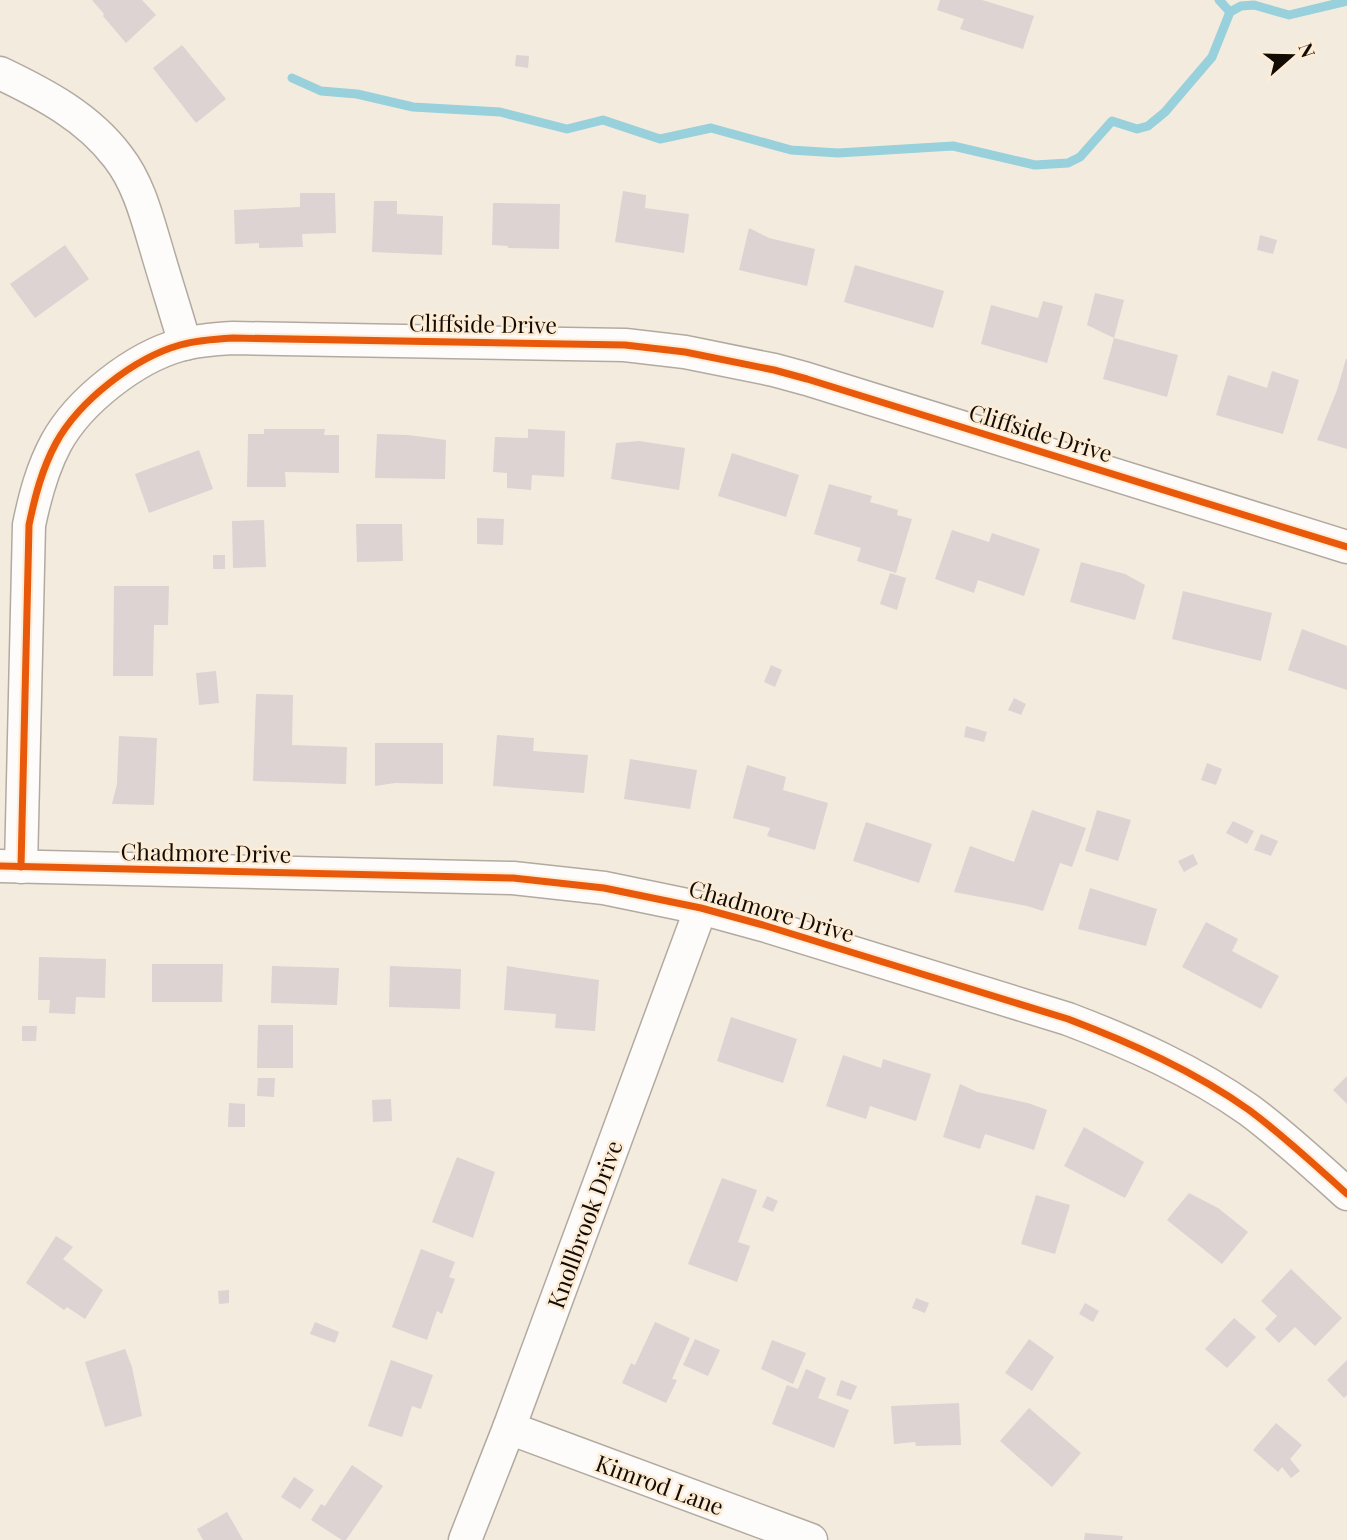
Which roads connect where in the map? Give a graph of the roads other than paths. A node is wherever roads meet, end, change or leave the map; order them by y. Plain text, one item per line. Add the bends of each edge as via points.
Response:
1 (0, 73) edge
2 (185, 344) junction
3 (1347, 547) edge
4 (11, 867) edge
5 (701, 908) junction
6 (1347, 1194) edge
7 (509, 1427) junction
8 (465, 1540) edge
9 (811, 1540) edge

1 - 2 street via 70,112 119,158 144,209
2 - 3 street, Cliffside Drive via 233,338 625,345 685,352 807,379
2 - 4 street, Cliffside Drive via 142,362 82,408 57,442 38,485 29,525
4 - 5 street, Chadmore Drive via 513,878 604,888
5 - 6 street, Chadmore Drive via 1118,1038 1183,1069 1248,1109
5 - 7 street, Knollbrook Drive
7 - 8 street, Knollbrook Drive
7 - 9 street, Kimrod Lane

